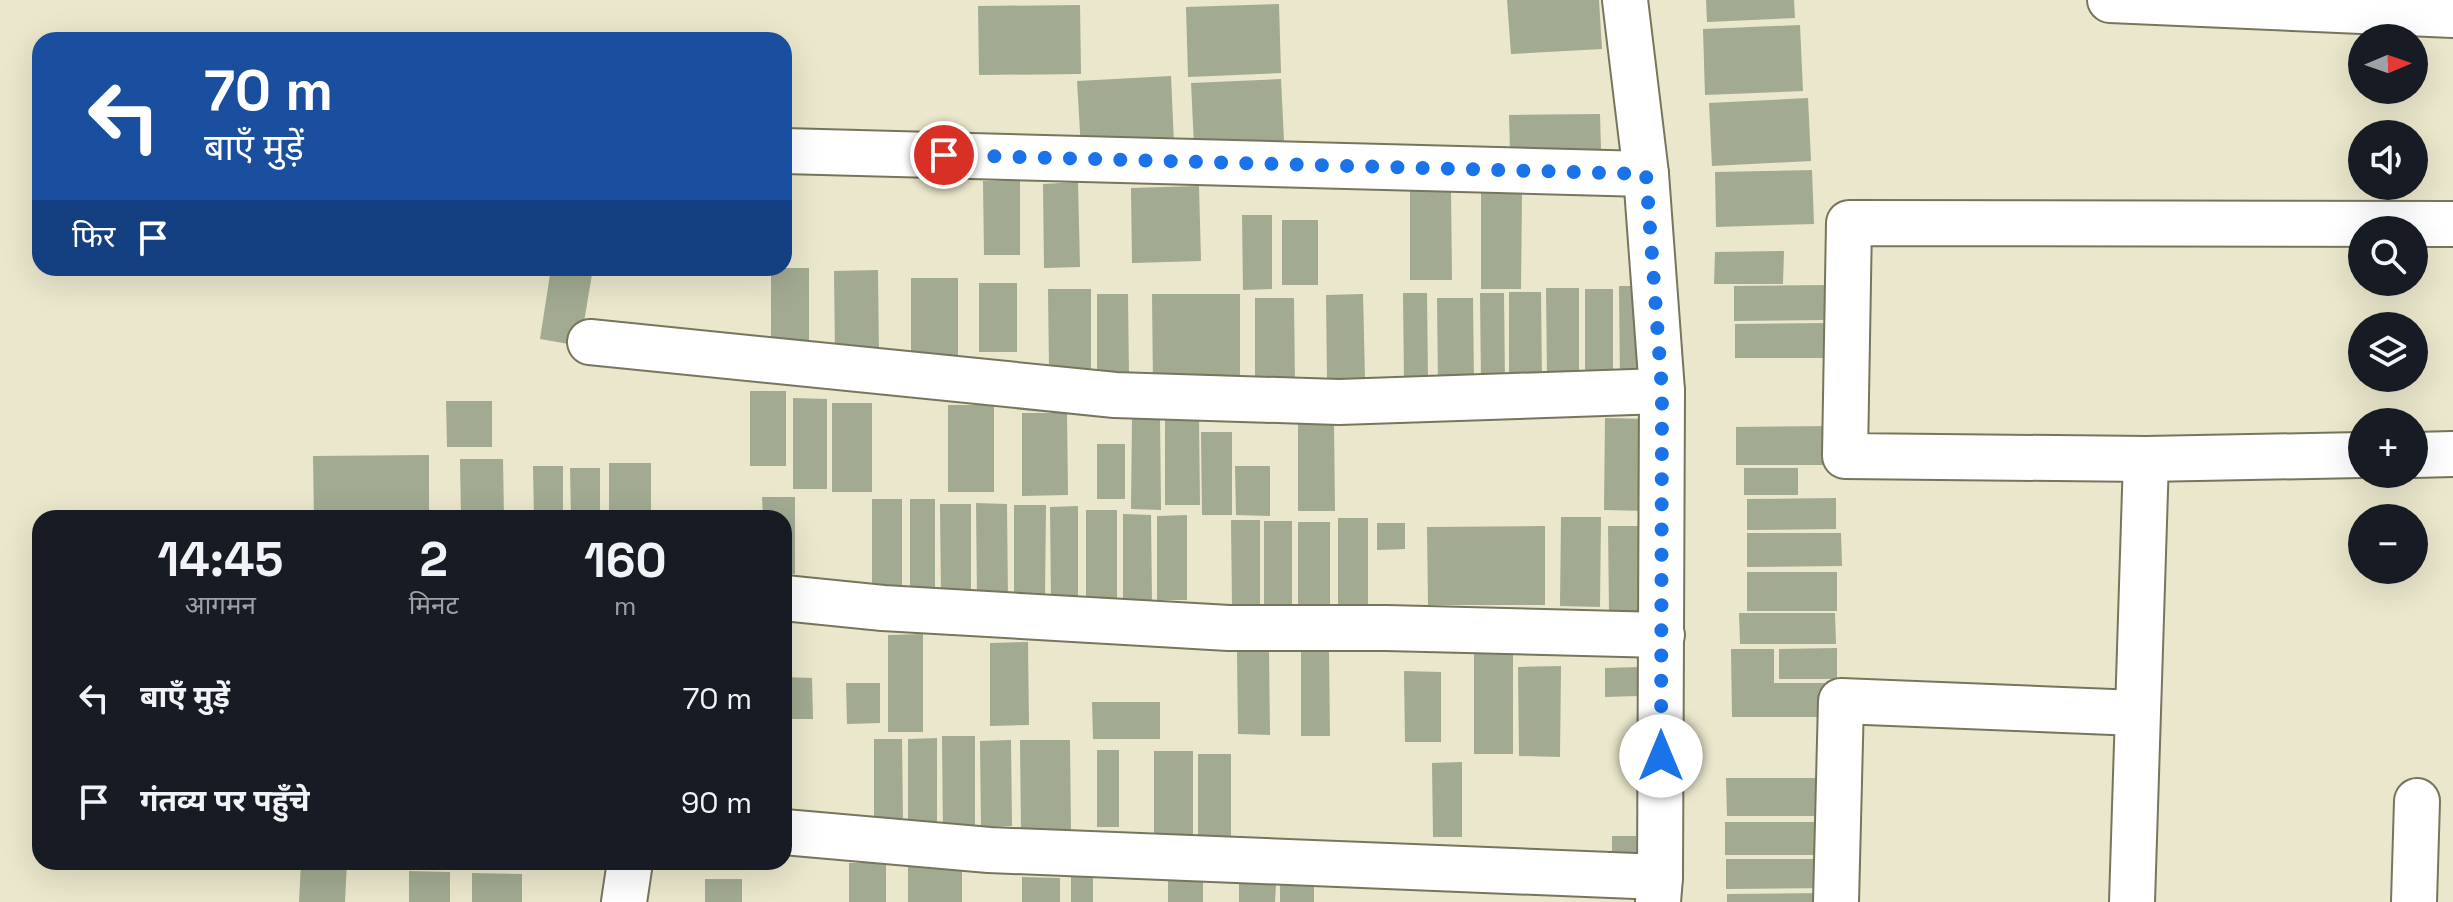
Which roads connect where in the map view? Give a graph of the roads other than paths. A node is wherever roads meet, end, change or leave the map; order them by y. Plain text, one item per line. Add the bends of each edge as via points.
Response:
1 (1625, 0) edge
2 (2110, 0) edge
3 (2453, 15) edge
4 (792, 151) edge
5 (1646, 174) junction
6 (2453, 224) edge
7 (590, 342) dead end
8 (1662, 391) junction
9 (2453, 454) edge
10 (2348, 455) edge
11 (2428, 455) edge
12 (2146, 459) junction
13 (792, 599) edge
14 (1662, 635) junction
15 (2137, 713) junction
16 (2417, 801) dead end
17 (792, 833) edge
18 (629, 870) edge
19 (1659, 889) edge
20 (624, 902) edge
21 (1836, 902) edge
22 (2132, 902) edge
23 (2414, 902) edge

1 - 5 street
2 - 3 street
4 - 5 street
5 - 8 street
6 - 12 street via 1849,223 1845,456
7 - 8 street via 1115,395 1339,402
8 - 14 street
9 - 11 street
10 - 12 street
12 - 15 street
13 - 14 street via 1229,628
14 - 19 street
15 - 21 street via 1841,701
15 - 22 street
16 - 23 street
17 - 19 street via 989,850
18 - 20 street

